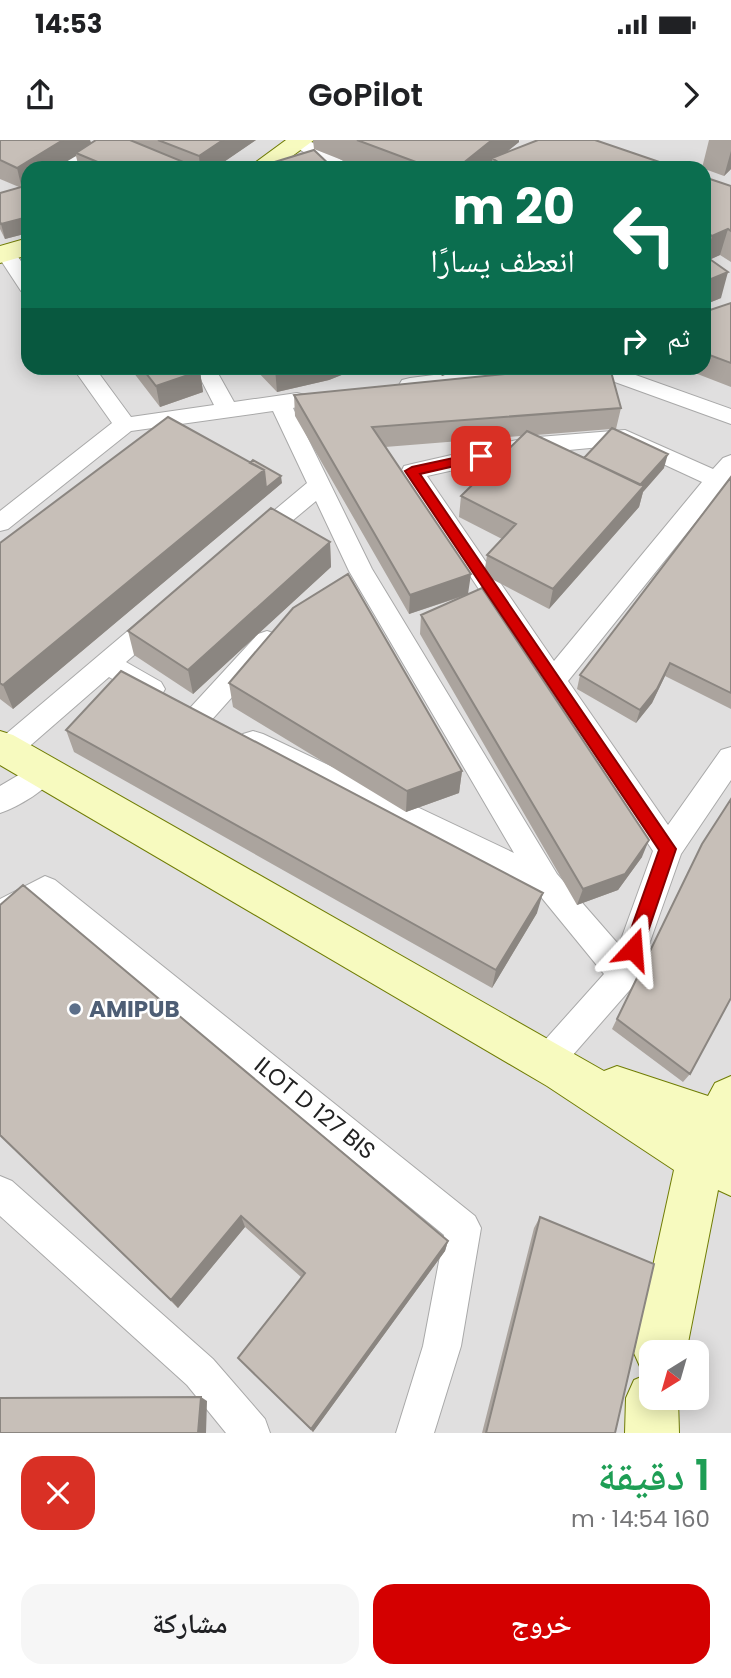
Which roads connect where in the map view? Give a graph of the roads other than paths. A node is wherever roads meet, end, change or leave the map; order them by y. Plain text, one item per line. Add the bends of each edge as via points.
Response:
1 (110, 140) edge
2 (300, 141) edge
3 (76, 161) edge
4 (270, 161) edge
5 (334, 161) edge
6 (11, 251) edge
7 (21, 272) edge
8 (89, 375) edge
9 (209, 375) edge
10 (483, 375) edge
11 (616, 375) edge
12 (387, 388) edge
13 (320, 397) edge
14 (280, 403) junction
15 (228, 410) junction
16 (731, 417) edge
17 (125, 425) junction
18 (724, 472) edge
19 (319, 486) junction
20 (0, 523) edge
21 (234, 557) edge
22 (181, 601) edge
23 (279, 627) edge
24 (106, 663) junction
25 (554, 680) junction
26 (199, 716) junction
27 (3, 748) edge
28 (731, 758) edge
29 (44, 772) junction
30 (0, 801) edge
31 (668, 849) junction
32 (547, 883) junction
33 (0, 915) edge
34 (624, 974) junction
35 (555, 1066) junction
36 (722, 1136) edge
37 (0, 1193) edge
38 (664, 1340) edge
39 (652, 1410) edge
40 (251, 1433) edge
41 (415, 1433) edge
42 (652, 1433) edge

1 - 3 street
2 - 4 street
2 - 5 street
6 - 7 street
8 - 17 street
9 - 15 street
10 - 12 street
11 - 16 street
13 - 14 street
14 - 15 street
14 - 19 street
15 - 17 street
17 - 20 street
18 - 25 street
18 - 25 street via 625,437 526,446 412,471
19 - 21 street
19 - 32 street via 351,578
22 - 24 street
23 - 26 street
24 - 26 street
24 - 27 street
25 - 31 street
26 - 32 street
27 - 29 street
28 - 31 street
29 - 30 street
29 - 35 street
31 - 34 street
32 - 34 street
33 - 41 street, ILOT D 127 BIS via 45,889 463,1228 442,1346
34 - 35 street
35 - 36 street
36 - 38 street
37 - 40 street via 200,1372
39 - 42 street

